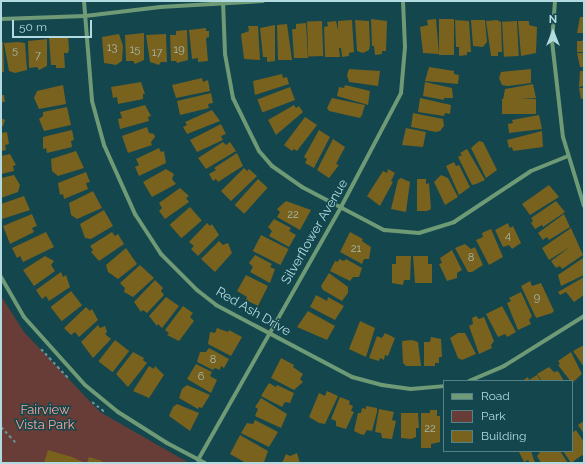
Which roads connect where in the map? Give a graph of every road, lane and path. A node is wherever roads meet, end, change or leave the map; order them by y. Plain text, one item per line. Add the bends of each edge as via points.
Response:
1 (84, 1) edge
2 (263, 1) edge
3 (403, 1) edge
4 (555, 1) edge
5 (223, 2) edge
6 (85, 16) junction
7 (1, 19) edge
8 (568, 156) junction
9 (584, 206) edge
10 (341, 207) junction
11 (1, 277) edge
12 (584, 316) edge
13 (268, 333) junction
14 (471, 380) edge
15 (443, 386) edge
16 (1, 427) edge
17 (16, 443) dead end
18 (198, 460) junction
19 (205, 463) edge

1 - 6 street, Red Ash Drive
2 - 5 street
3 - 10 street, Silverflower Avenue via 405,63 401,93
4 - 8 street via 552,41
5 - 6 street
5 - 10 street via 225,54 233,98 259,151 272,166 289,179
6 - 7 street
6 - 13 street, Red Ash Drive via 92,101 104,145 135,214 161,254 197,290 216,305
8 - 9 street
8 - 10 street via 530,171 454,222 419,233 384,230
10 - 13 street, Silverflower Avenue
11 - 18 street via 24,317 85,385 118,412
12 - 14 street via 504,366
13 - 15 street, Red Ash Drive via 352,377 411,389
13 - 18 street, Silverflower Avenue
16 - 17 path
18 - 19 street

